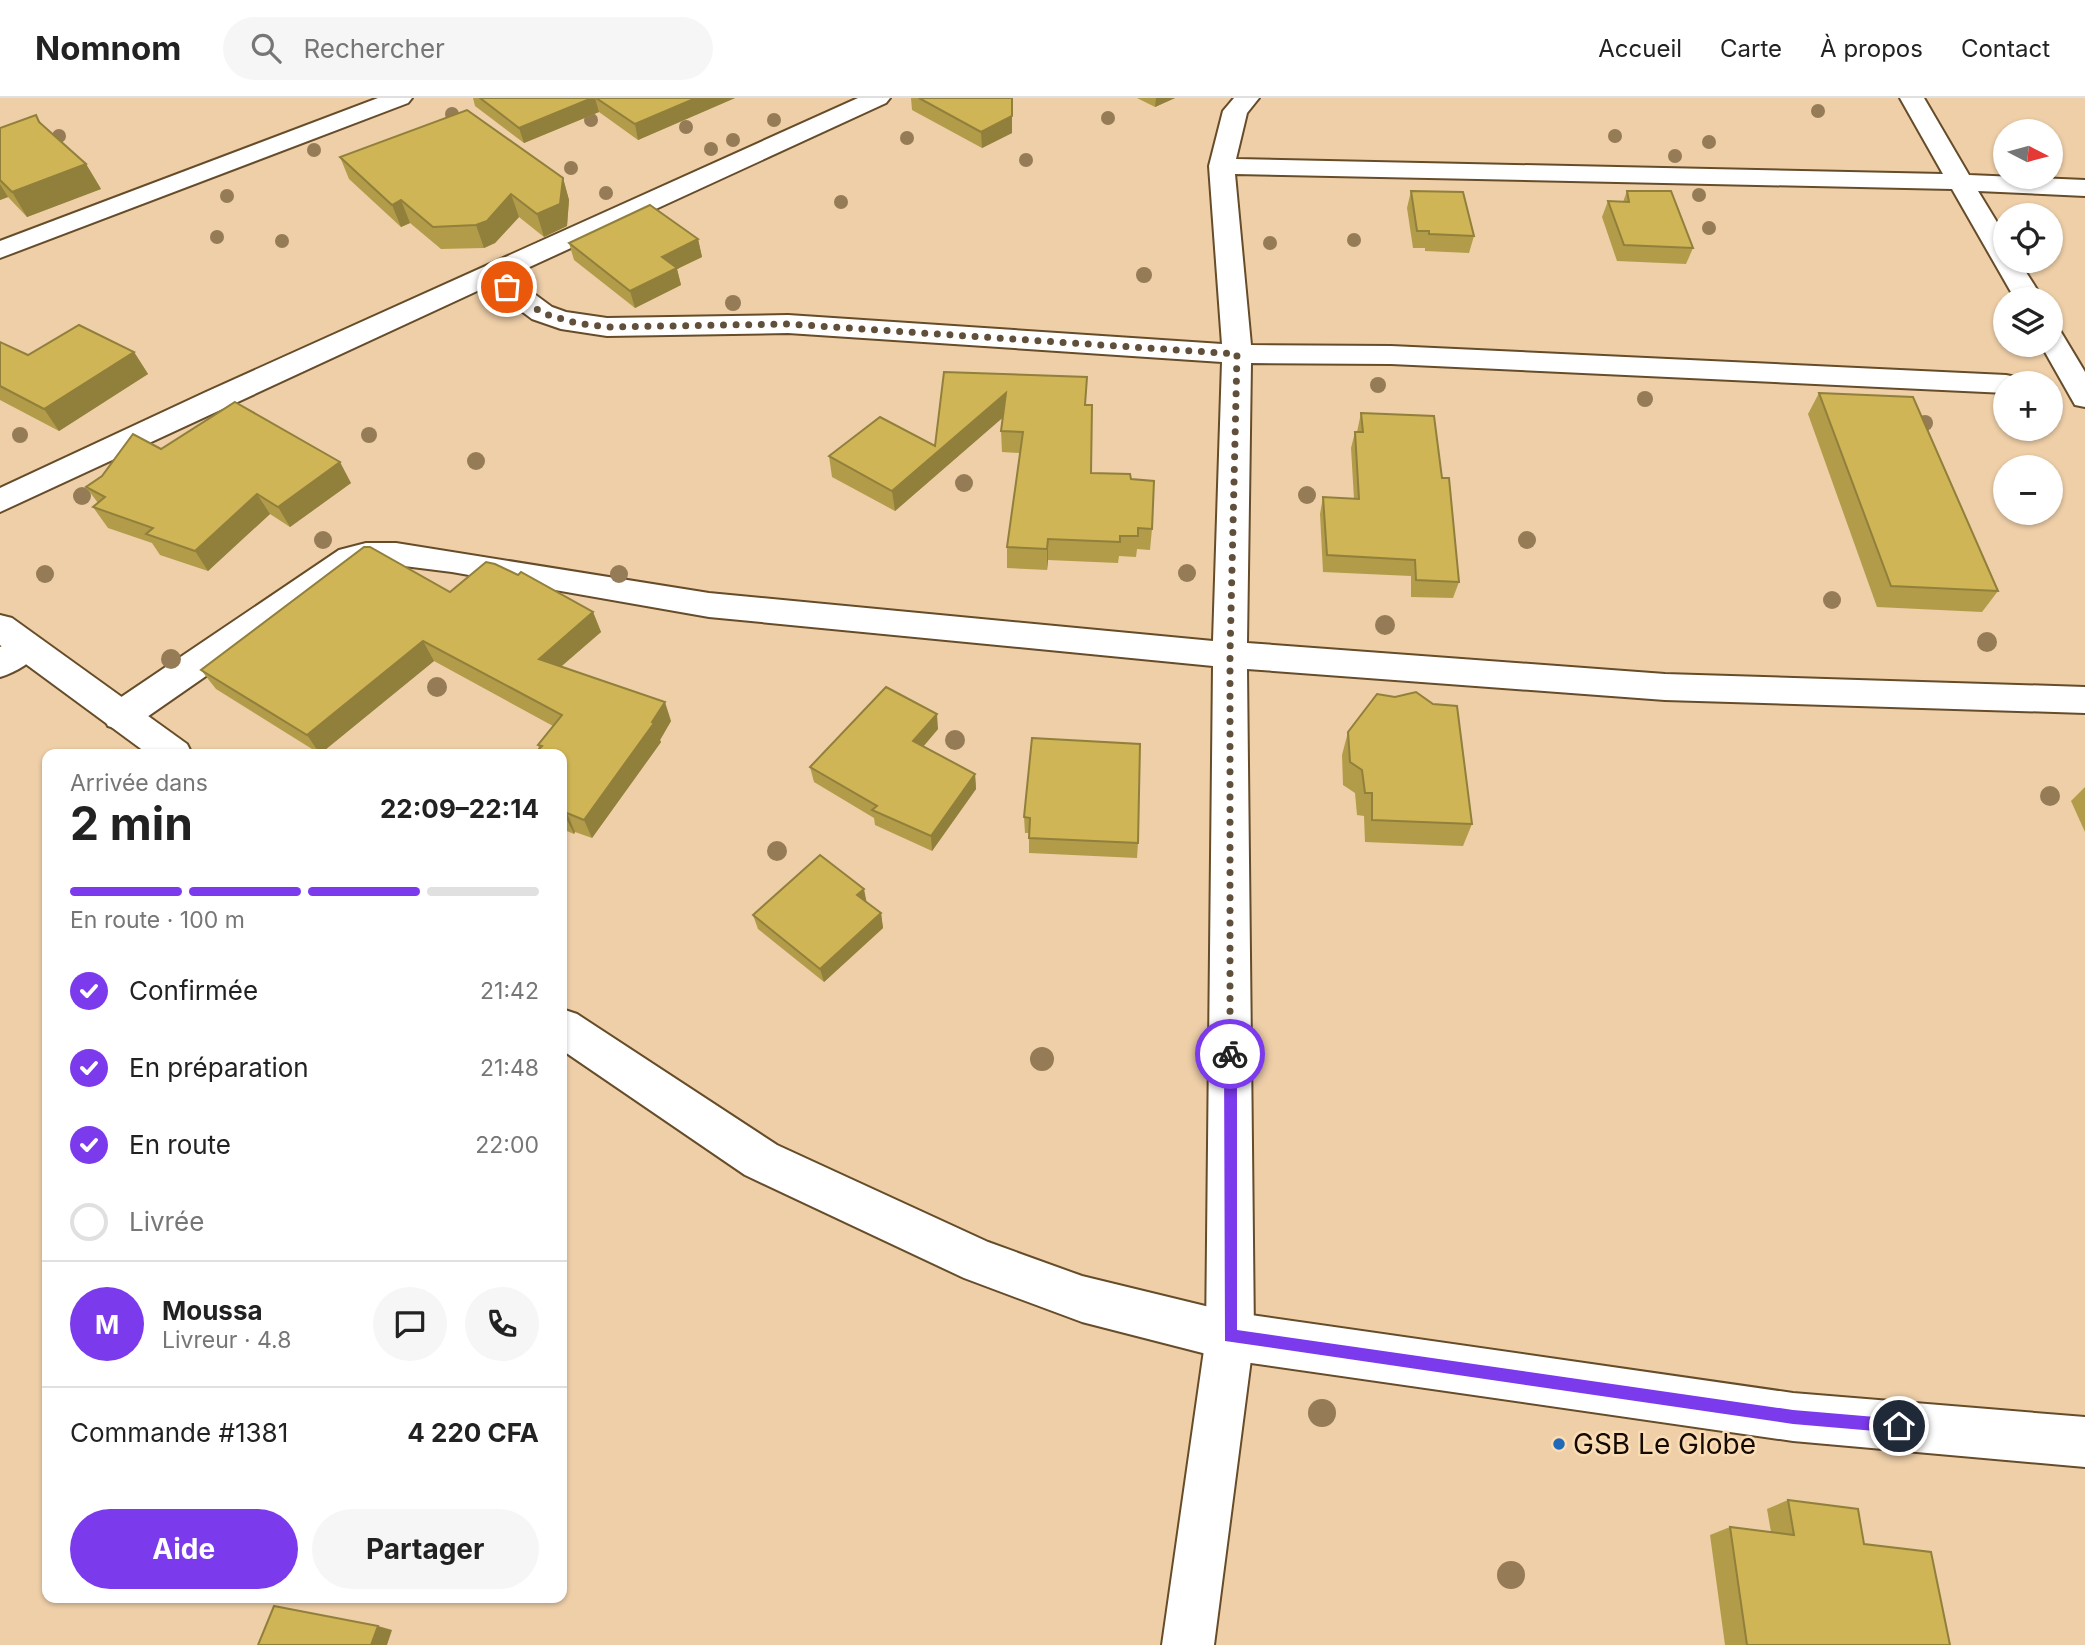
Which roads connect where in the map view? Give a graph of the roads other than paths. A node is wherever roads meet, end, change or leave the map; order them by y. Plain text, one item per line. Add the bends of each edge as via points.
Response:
1 (400, 98) edge
2 (878, 98) edge
3 (1247, 98) edge
4 (1912, 98) edge
5 (1222, 166) junction
6 (1960, 182) junction
7 (2085, 188) edge
8 (1993, 238) edge
9 (0, 250) edge
10 (490, 274) junction
11 (1237, 354) junction
12 (2060, 357) edge
13 (1993, 383) edge
14 (2075, 390) edge
15 (0, 500) edge
16 (8, 646) edge
17 (1230, 655) junction
18 (2085, 699) edge
19 (121, 716) junction
20 (167, 749) edge
21 (567, 1030) edge
22 (1230, 1336) junction
23 (2085, 1442) edge
24 (1188, 1645) edge

1 - 9 street
2 - 10 street
3 - 5 street via 1235,111
4 - 6 street
5 - 6 street
5 - 11 street
6 - 7 street
6 - 8 street
10 - 11 street via 542,313 607,327 788,324
10 - 15 street
11 - 13 street via 1391,355
11 - 17 street
12 - 14 street
16 - 19 street
17 - 18 street via 1665,687
17 - 19 street via 709,606 452,561 366,554 351,558
17 - 22 street
19 - 20 street
21 - 22 street via 761,1160 980,1262 1082,1299
22 - 23 street via 1793,1417
22 - 24 street

